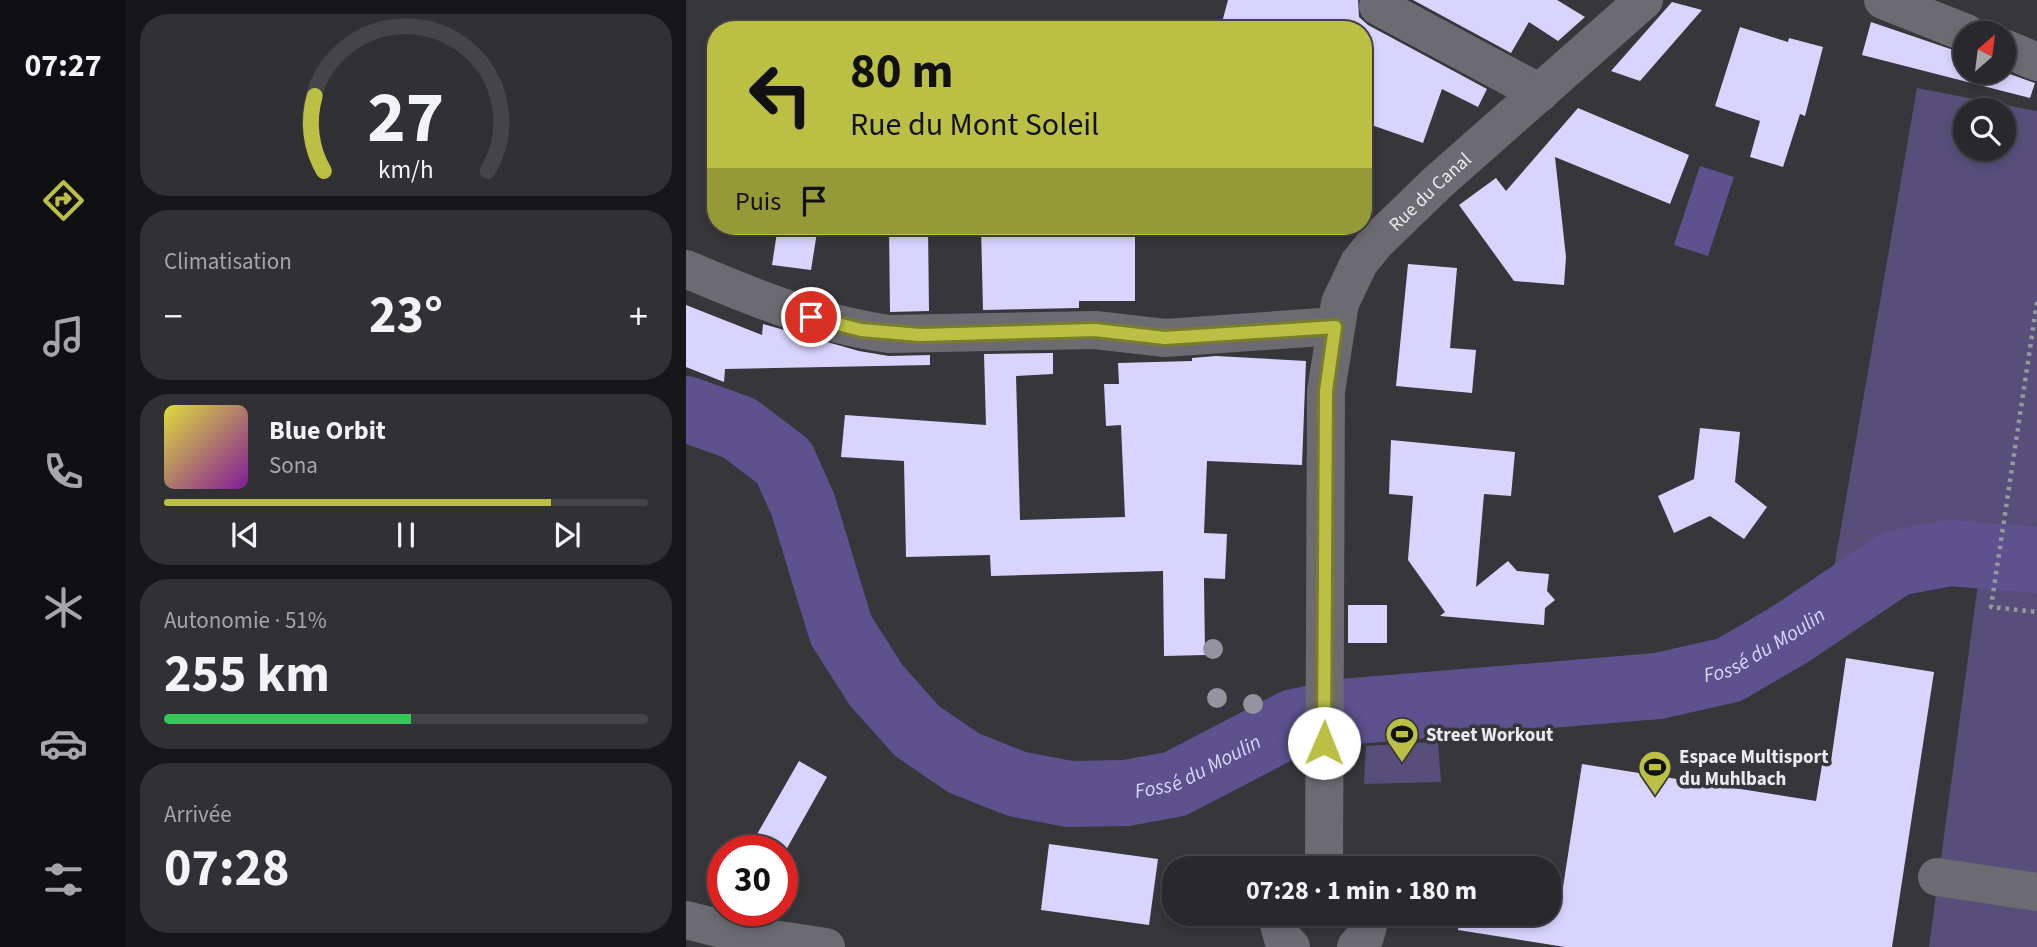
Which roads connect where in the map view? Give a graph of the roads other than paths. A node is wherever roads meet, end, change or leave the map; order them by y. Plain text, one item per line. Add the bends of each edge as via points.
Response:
1 (1644, 0) edge
2 (1883, 0) edge
3 (1378, 6) dead end
4 (1953, 28) edge
5 (2016, 53) edge
6 (2037, 62) edge
7 (1539, 93) junction
8 (686, 269) edge
9 (1335, 327) junction
10 (1324, 856) edge
11 (1937, 877) dead end
12 (2037, 892) edge
13 (686, 920) edge
14 (1279, 926) edge
15 (826, 947) edge
16 (1292, 947) edge

1 - 7 street, Rue du Canal
2 - 4 street
3 - 7 street
5 - 6 street
7 - 9 street, Rue du Canal via 1376,242 1346,287
8 - 9 street via 788,310 888,334 1095,330 1165,338
9 - 10 street, Rue du Canal via 1326,391
11 - 12 street
13 - 15 street via 745,935
14 - 16 street via 1283,939

